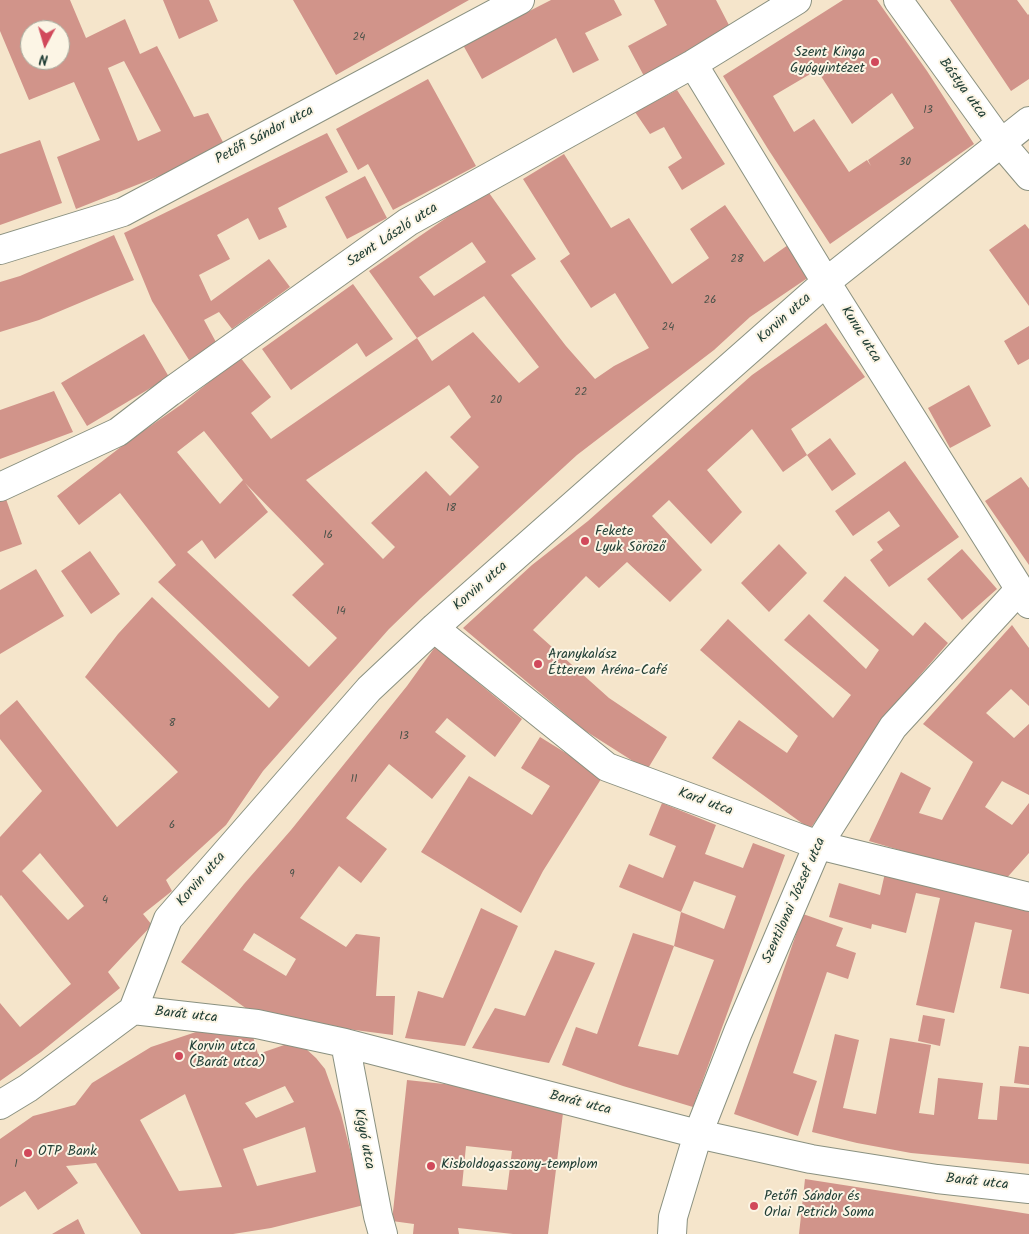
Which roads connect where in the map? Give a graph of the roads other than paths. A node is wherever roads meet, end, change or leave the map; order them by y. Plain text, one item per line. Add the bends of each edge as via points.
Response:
1 (520, 0) edge
2 (797, 0) edge
3 (898, 0) edge
4 (693, 64) junction
5 (1029, 122) edge
6 (1000, 143) junction
7 (1029, 176) edge
8 (0, 250) edge
9 (826, 282) junction
10 (0, 487) edge
11 (1024, 597) edge
12 (434, 628) junction
13 (818, 845) junction
14 (1025, 890) edge
15 (133, 1010) junction
16 (345, 1044) junction
17 (0, 1106) edge
18 (698, 1134) junction
19 (1029, 1189) edge
20 (378, 1233) edge
21 (672, 1234) edge

1 - 8 street, Petőfi Sándor utca via 123,212
2 - 4 street, Szent László utca
3 - 6 street, Bástya utca
4 - 9 street, Kuruc utca
4 - 10 street, Szent László utca via 408,222 118,432
5 - 6 street, Korvin utca
6 - 7 street, Bástya utca
6 - 9 street, Korvin utca
9 - 11 street, Kuruc utca
9 - 12 street, Korvin utca
11 - 13 street, Szentilonai József utca via 893,727
12 - 13 street, Kard utca via 607,766
12 - 15 street, Korvin utca via 369,689 168,919
13 - 14 street, Kard utca
13 - 18 street, Szentilonai József utca
15 - 16 street, Barát utca via 257,1024
15 - 17 street
16 - 18 street, Barát utca
16 - 20 street, Kígyó utca via 378,1216
18 - 19 street, Barát utca via 821,1160 937,1179
18 - 21 street, Szentilonai József utca via 673,1217

